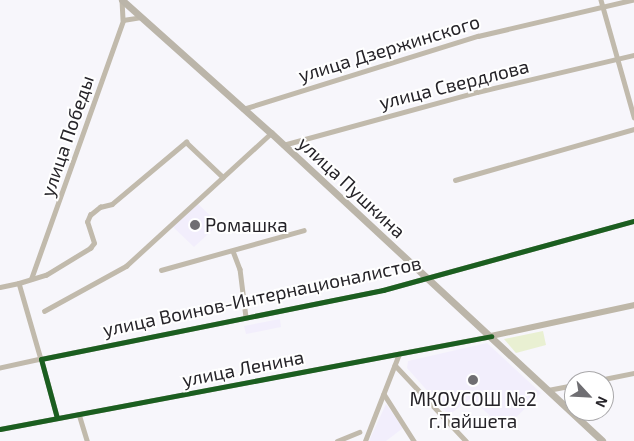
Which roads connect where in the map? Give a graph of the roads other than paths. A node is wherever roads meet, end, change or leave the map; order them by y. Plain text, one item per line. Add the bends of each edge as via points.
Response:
1 (122, 0) edge
2 (632, 0) edge
3 (602, 3) edge
4 (141, 17) junction
5 (123, 20) junction
6 (634, 55) edge
7 (617, 59) junction
8 (243, 109) junction
9 (634, 117) edge
10 (634, 129) edge
11 (271, 133) junction
12 (283, 145) junction
13 (223, 177) junction
14 (455, 180) dead end
15 (634, 221) edge
16 (304, 230) dead end
17 (233, 251) junction
18 (161, 270) dead end
19 (426, 277) junction
20 (31, 279) junction
21 (19, 283) junction
22 (0, 287) edge
23 (634, 305) edge
24 (44, 311) dead end
25 (246, 317) junction
26 (491, 336) junction
27 (399, 354) junction
28 (41, 359) junction
29 (395, 365) junction
30 (0, 368) edge
31 (634, 373) edge
32 (614, 377) edge
33 (564, 387) edge
34 (548, 390) junction
35 (384, 394) junction
36 (79, 414) junction
37 (57, 418) junction
38 (0, 429) edge
39 (359, 432) dead end
40 (87, 441) edge
41 (337, 441) edge
42 (365, 441) edge
43 (414, 441) edge
44 (466, 441) edge
45 (602, 441) edge

1 - 4 main road, улица Пушкина
1 - 5 street
2 - 3 street, улица Дзержинского
3 - 7 street
3 - 8 street, улица Дзержинского via 478,36
4 - 5 street
4 - 8 main road, улица Пушкина
5 - 20 street, улица Победы
6 - 7 street, улица Свердлова
7 - 9 street
7 - 12 street, улица Свердлова via 477,92
8 - 11 main road, улица Пушкина
10 - 14 street
11 - 12 main road, улица Пушкина
11 - 13 street
12 - 19 main road, улица Пушкина
13 - 20 street via 186,142 112,204 100,207 90,215 87,222 94,243 90,248 46,275
13 - 24 street via 126,266
15 - 19 street, улица Воинов-Интернационалистов
16 - 17 street
17 - 18 street
17 - 25 street via 240,269
19 - 25 street, улица Воинов-Интернационалистов via 383,290
19 - 26 main road, улица Пушкина
20 - 21 street
21 - 22 street
21 - 28 street
23 - 26 main road, улица Ленина
25 - 28 street, улица Воинов-Интернационалистов
26 - 27 street, улица Ленина
26 - 34 main road, улица Пушкина
27 - 29 street
27 - 36 street, улица Ленина
28 - 30 street, улица Воинов-Интернационалистов
28 - 37 street
29 - 35 street
29 - 44 street
31 - 32 street
33 - 34 street
34 - 45 main road, улица Пушкина
35 - 42 street
35 - 43 street
36 - 37 street, улица Ленина
36 - 40 street
37 - 38 street, улица Ленина
39 - 41 street

